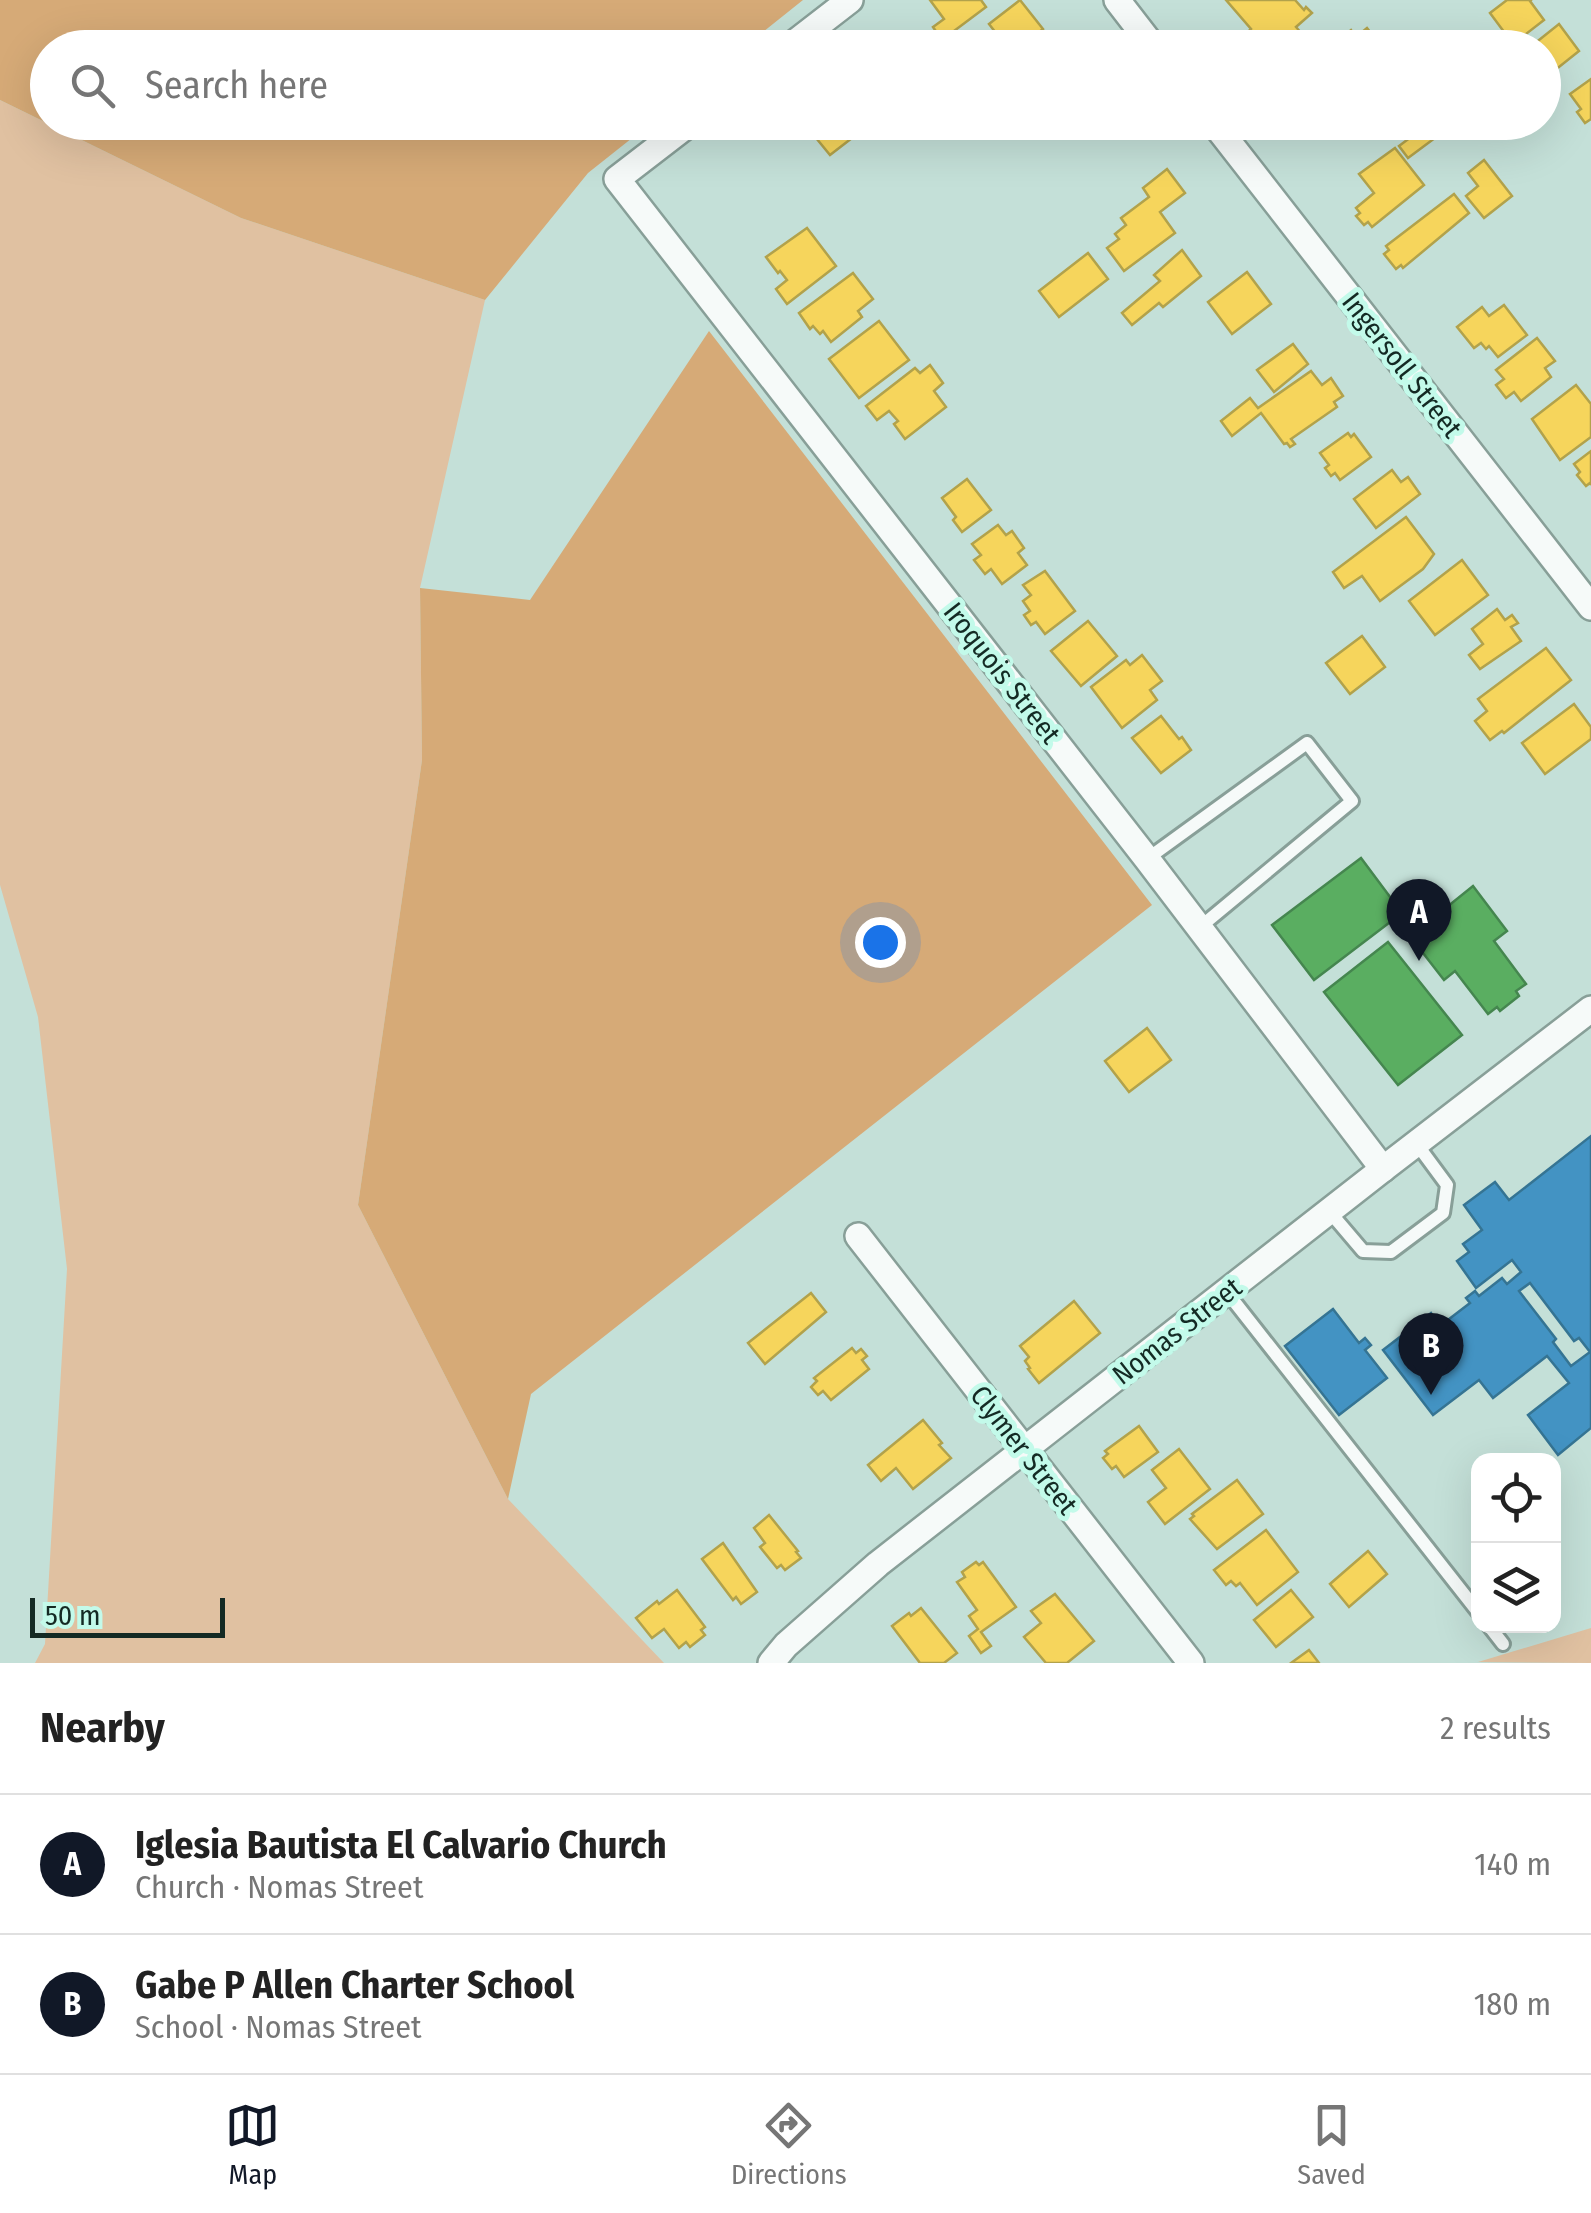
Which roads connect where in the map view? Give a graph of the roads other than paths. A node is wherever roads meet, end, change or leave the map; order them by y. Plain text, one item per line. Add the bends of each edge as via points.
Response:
1 (850, 0) edge
2 (1117, 0) edge
3 (811, 30) edge
4 (1140, 30) edge
5 (668, 140) edge
6 (1227, 140) edge
7 (1591, 607) edge
8 (1146, 859) junction
9 (1200, 928) junction
10 (1591, 1009) edge
11 (1416, 1143) junction
12 (1382, 1169) junction
13 (1329, 1210) junction
14 (858, 1236) dead end
15 (1226, 1292) junction
16 (1025, 1451) junction
17 (1471, 1603) edge
18 (1494, 1633) edge
19 (1503, 1644) dead end
20 (772, 1663) edge
21 (1190, 1663) edge

1 - 3 street
2 - 4 street
5 - 8 street, Iroquois Street via 617,179
6 - 7 street, Ingersoll Street
8 - 9 street, Iroquois Street
8 - 9 lane via 1308,743 1352,801
9 - 12 street, Iroquois Street
10 - 11 street, Nomas Street
11 - 12 street, Nomas Street
11 - 13 lane via 1447,1185 1443,1213 1390,1252 1363,1252
12 - 13 street, Nomas Street
13 - 15 street, Nomas Street
14 - 16 street, Clymer Street
15 - 16 street, Nomas Street
15 - 17 lane
16 - 20 street, Nomas Street via 878,1564
16 - 21 street, Clymer Street
18 - 19 lane

